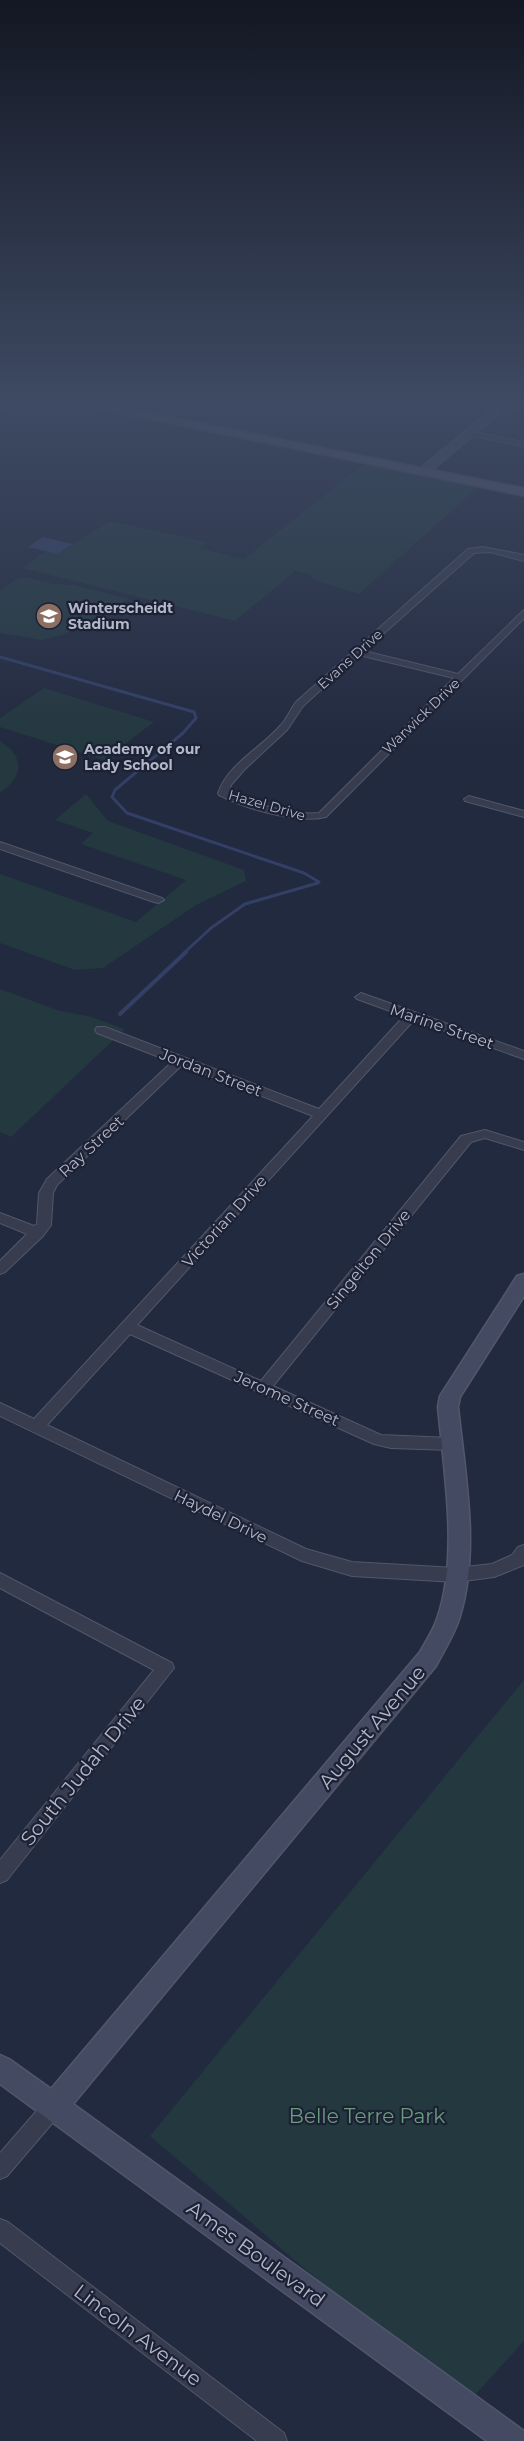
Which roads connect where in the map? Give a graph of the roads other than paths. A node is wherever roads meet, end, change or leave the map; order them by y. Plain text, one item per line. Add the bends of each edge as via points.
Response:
1 (524, 558) edge
2 (524, 614) edge
3 (358, 652) junction
4 (461, 677) junction
5 (224, 787) joint
6 (469, 799) dead end
7 (524, 814) edge
8 (317, 818) joint
9 (0, 845) edge
10 (158, 900) dead end
11 (361, 997) dead end
12 (412, 1015) junction
13 (101, 1030) dead end
14 (524, 1055) edge
15 (181, 1060) junction
16 (321, 1114) junction
17 (524, 1146) edge
18 (0, 1218) edge
19 (38, 1233) junction
20 (0, 1269) edge
21 (524, 1281) edge
22 (128, 1327) junction
23 (264, 1388) junction
24 (0, 1409) edge
25 (36, 1427) junction
26 (451, 1444) junction
27 (524, 1552) edge
28 (456, 1575) junction
29 (0, 1580) edge
30 (0, 1874) edge
31 (0, 2068) edge
32 (54, 2106) junction
33 (0, 2169) edge
34 (0, 2229) edge
35 (276, 2441) edge
36 (513, 2441) edge

1 - 3 street, Evans Drive via 490,550 471,551
2 - 4 street, Warwick Drive
3 - 4 street
3 - 5 street, Evans Drive via 299,704 285,727
4 - 8 street, Warwick Drive
5 - 8 street, Hazel Drive via 227,796
6 - 7 street
9 - 10 street
11 - 12 street, Marine Street
12 - 14 street, Marine Street
12 - 16 street, Victorian Drive
13 - 15 street, Jordan Street
15 - 16 street, Jordan Street
15 - 19 street, Ray Street via 52,1182 46,1193 44,1225
16 - 22 street, Victorian Drive
17 - 23 street, Singelton Drive via 496,1136 476,1135 460,1144
18 - 19 street
19 - 20 street
21 - 26 street, August Avenue via 450,1396
22 - 23 street, Jerome Street
22 - 25 street, Victorian Drive
23 - 26 street, Jerome Street via 379,1440
24 - 25 street, Haydel Drive
25 - 28 street, Haydel Drive via 302,1554 352,1569
26 - 28 street, August Avenue via 458,1547
27 - 28 street, Haydel Drive via 518,1560 494,1570
28 - 32 street, August Avenue via 449,1615 428,1659
29 - 30 street, South Judah Drive via 166,1668
31 - 32 street, Ames Boulevard
32 - 33 street
32 - 36 street, Ames Boulevard
34 - 35 street, Lincoln Avenue

